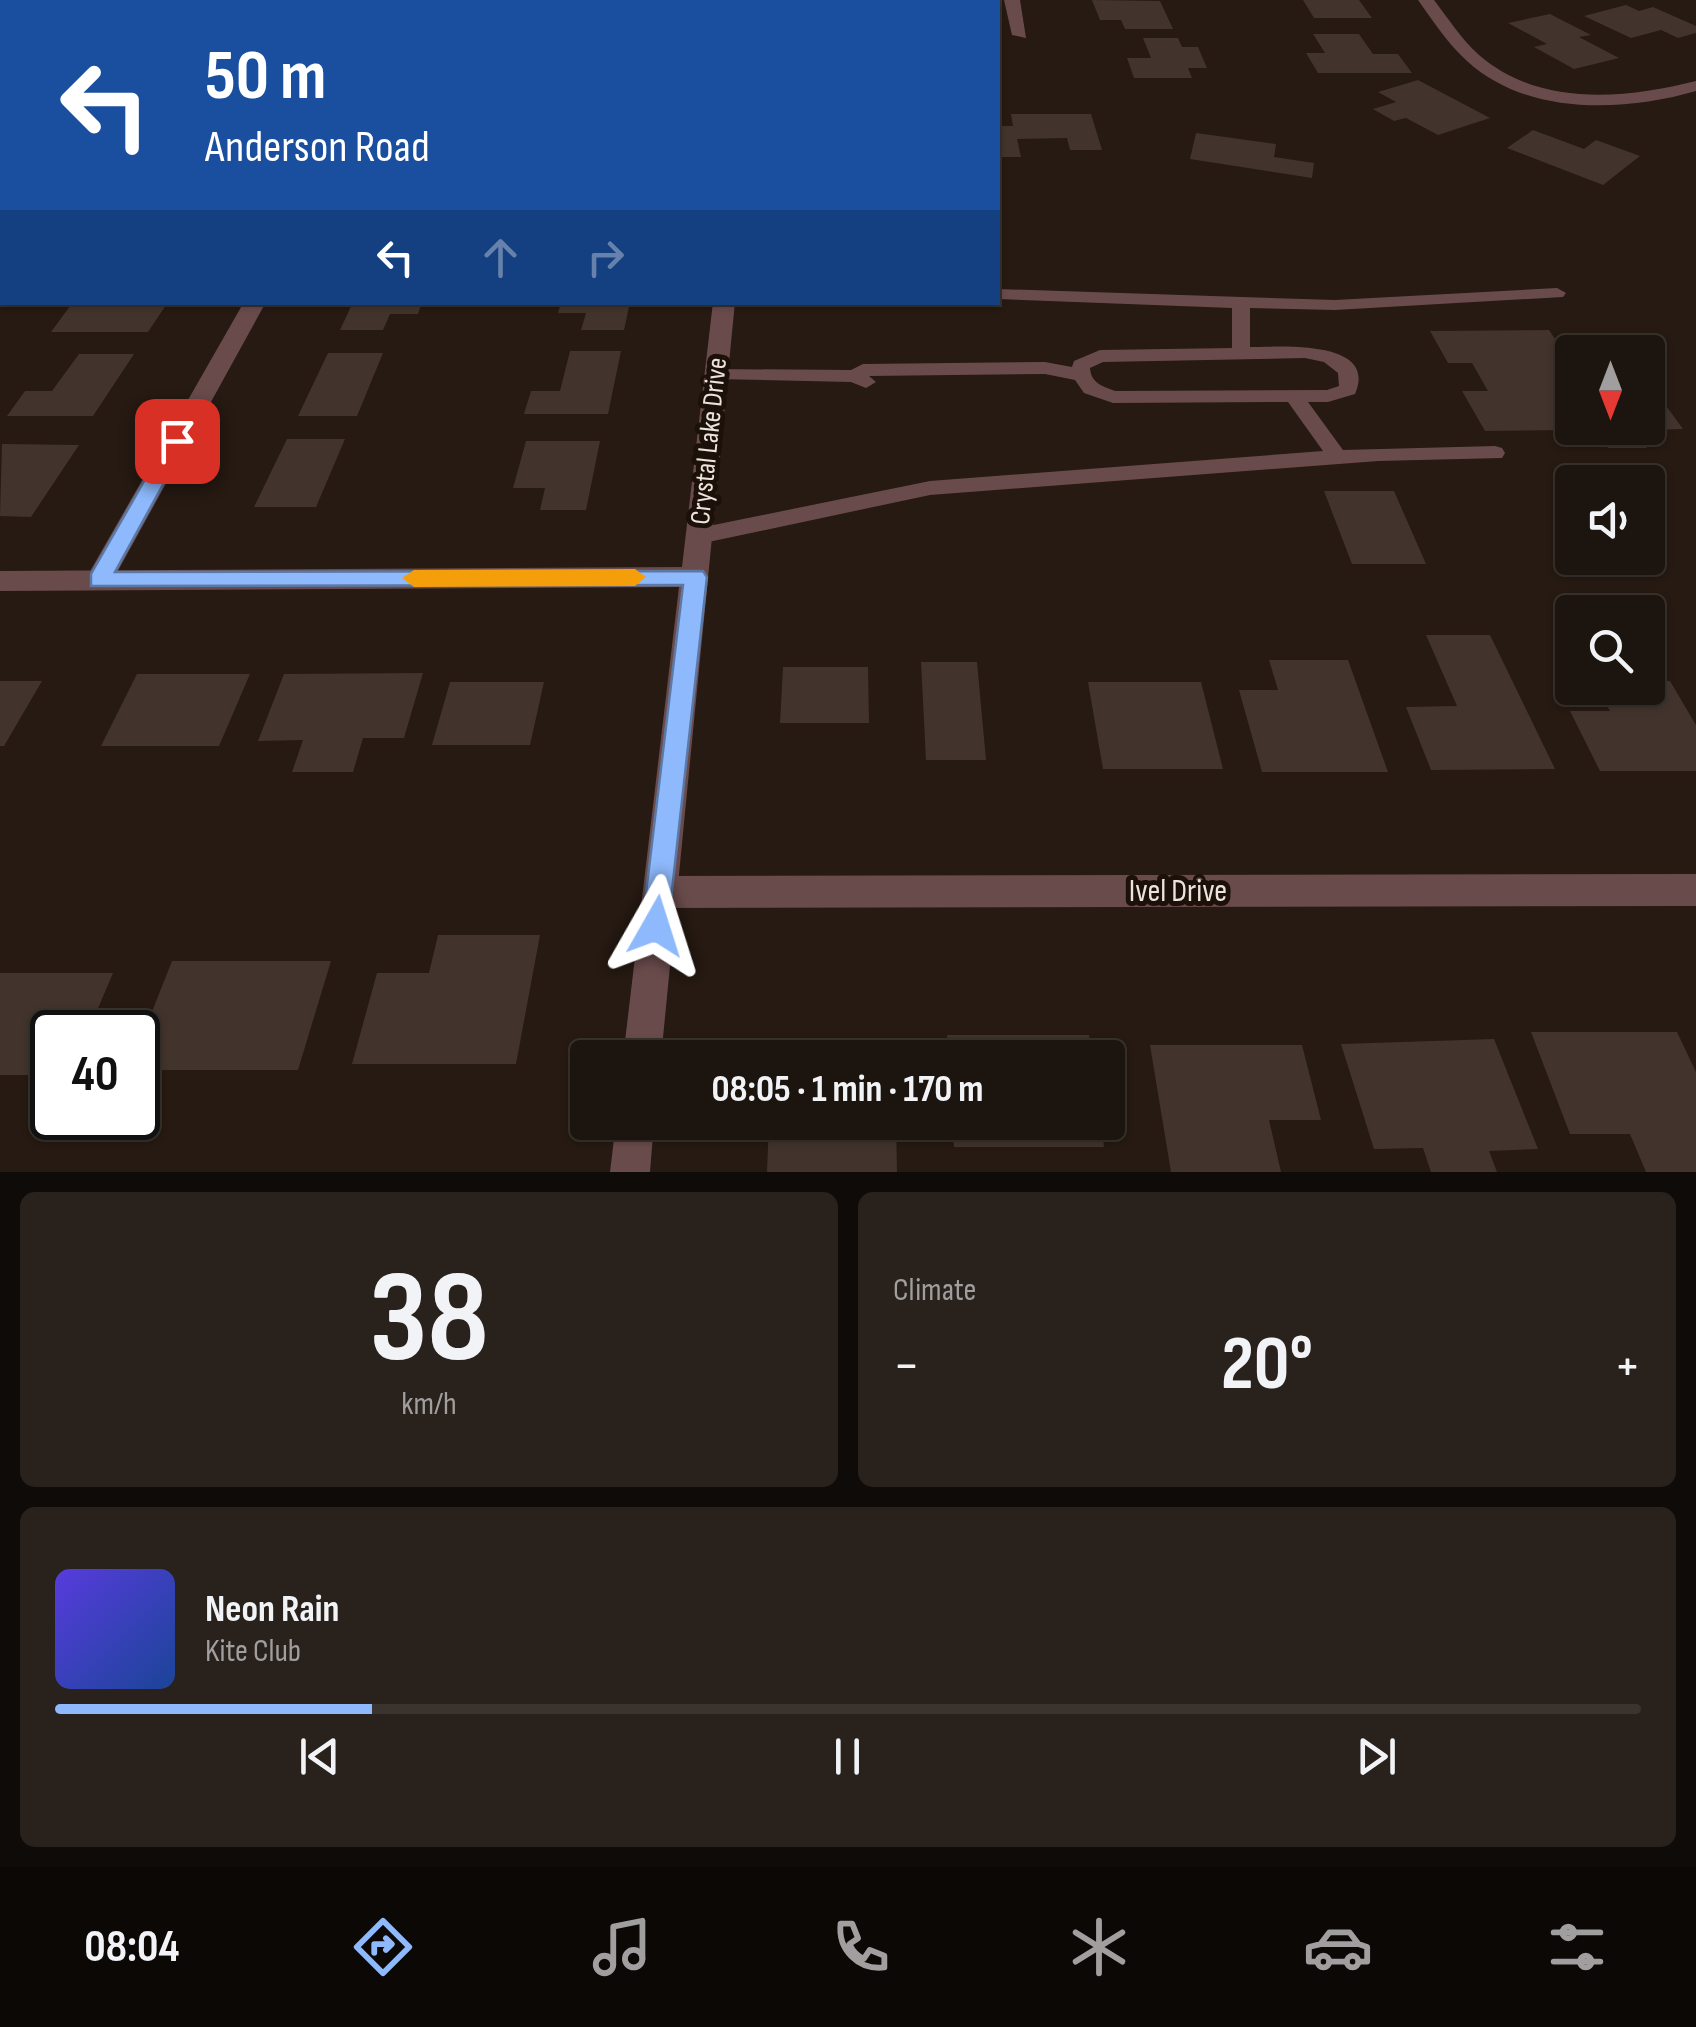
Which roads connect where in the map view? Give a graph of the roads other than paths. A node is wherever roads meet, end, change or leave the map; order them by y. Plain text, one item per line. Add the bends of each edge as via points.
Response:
1 (1012, 0) edge
2 (1426, 0) edge
3 (1020, 35) dead end
4 (1696, 86) edge
5 (1557, 293) dead end
6 (1000, 294) edge
7 (1241, 303) junction
8 (253, 305) edge
9 (724, 305) edge
10 (1241, 353) junction
11 (716, 373) junction
12 (1076, 375) junction
13 (1294, 396) junction
14 (1495, 453) dead end
15 (1338, 458) junction
16 (700, 536) junction
17 (695, 577) junction
18 (99, 580) junction
19 (0, 582) edge
20 (1696, 890) edge
21 (660, 892) junction
22 (644, 1040) edge
23 (634, 1140) edge
24 (630, 1172) edge

1 - 3 street
2 - 4 street via 1476,61 1532,88 1637,102
5 - 7 lane via 1336,305
6 - 7 lane
7 - 10 lane
8 - 18 street
9 - 11 street, Crystal Lake Drive
10 - 12 lane via 1100,356 1087,359
10 - 13 lane via 1322,353 1347,368 1348,390
11 - 12 lane via 855,376 866,382 1050,383
11 - 16 street, Crystal Lake Drive
12 - 13 lane via 1113,396
13 - 15 lane
14 - 15 lane
15 - 16 lane via 930,488
16 - 17 street, Crystal Lake Drive
17 - 18 street
17 - 21 street, Crystal Lake Drive
18 - 19 street
20 - 21 street, Ivel Drive
21 - 22 street, Crystal Lake Drive
23 - 24 street

